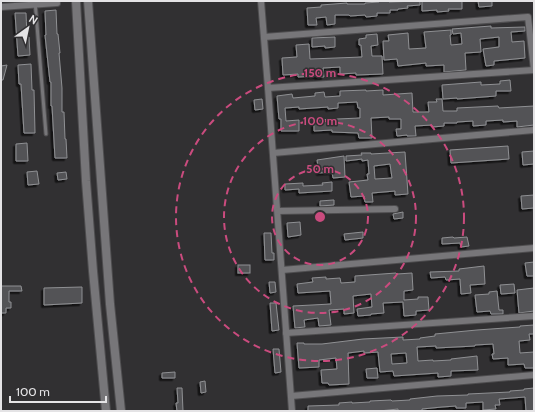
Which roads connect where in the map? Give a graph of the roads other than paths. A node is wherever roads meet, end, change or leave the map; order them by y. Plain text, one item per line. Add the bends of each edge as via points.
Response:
1 (76, 1) edge
2 (88, 1) edge
3 (261, 1) edge
4 (35, 3) edge
5 (57, 3) dead end
6 (1, 7) edge
7 (264, 37) junction
8 (268, 88) junction
9 (534, 130) edge
10 (46, 134) dead end
11 (273, 153) junction
12 (396, 209) dead end
13 (278, 211) junction
14 (534, 248) edge
15 (108, 270) junction
16 (282, 270) junction
17 (93, 271) junction
18 (109, 287) junction
19 (94, 288) junction
20 (534, 316) edge
21 (286, 333) junction
22 (534, 375) edge
23 (291, 396) junction
24 (106, 411) edge
25 (121, 411) edge
26 (292, 411) edge

1 - 17 main road
2 - 15 main road
3 - 7 street
4 - 5 street
4 - 6 street
4 - 10 lane
7 - 8 street
7 - 8 street via 528,17 534,70
8 - 11 street
9 - 11 street
11 - 13 street
12 - 13 street
13 - 16 street
14 - 16 street
15 - 17 main road
15 - 18 main road
16 - 21 street
17 - 19 main road
18 - 19 main road
18 - 25 main road
19 - 24 main road
20 - 21 street
21 - 23 street
22 - 23 street
23 - 26 street

